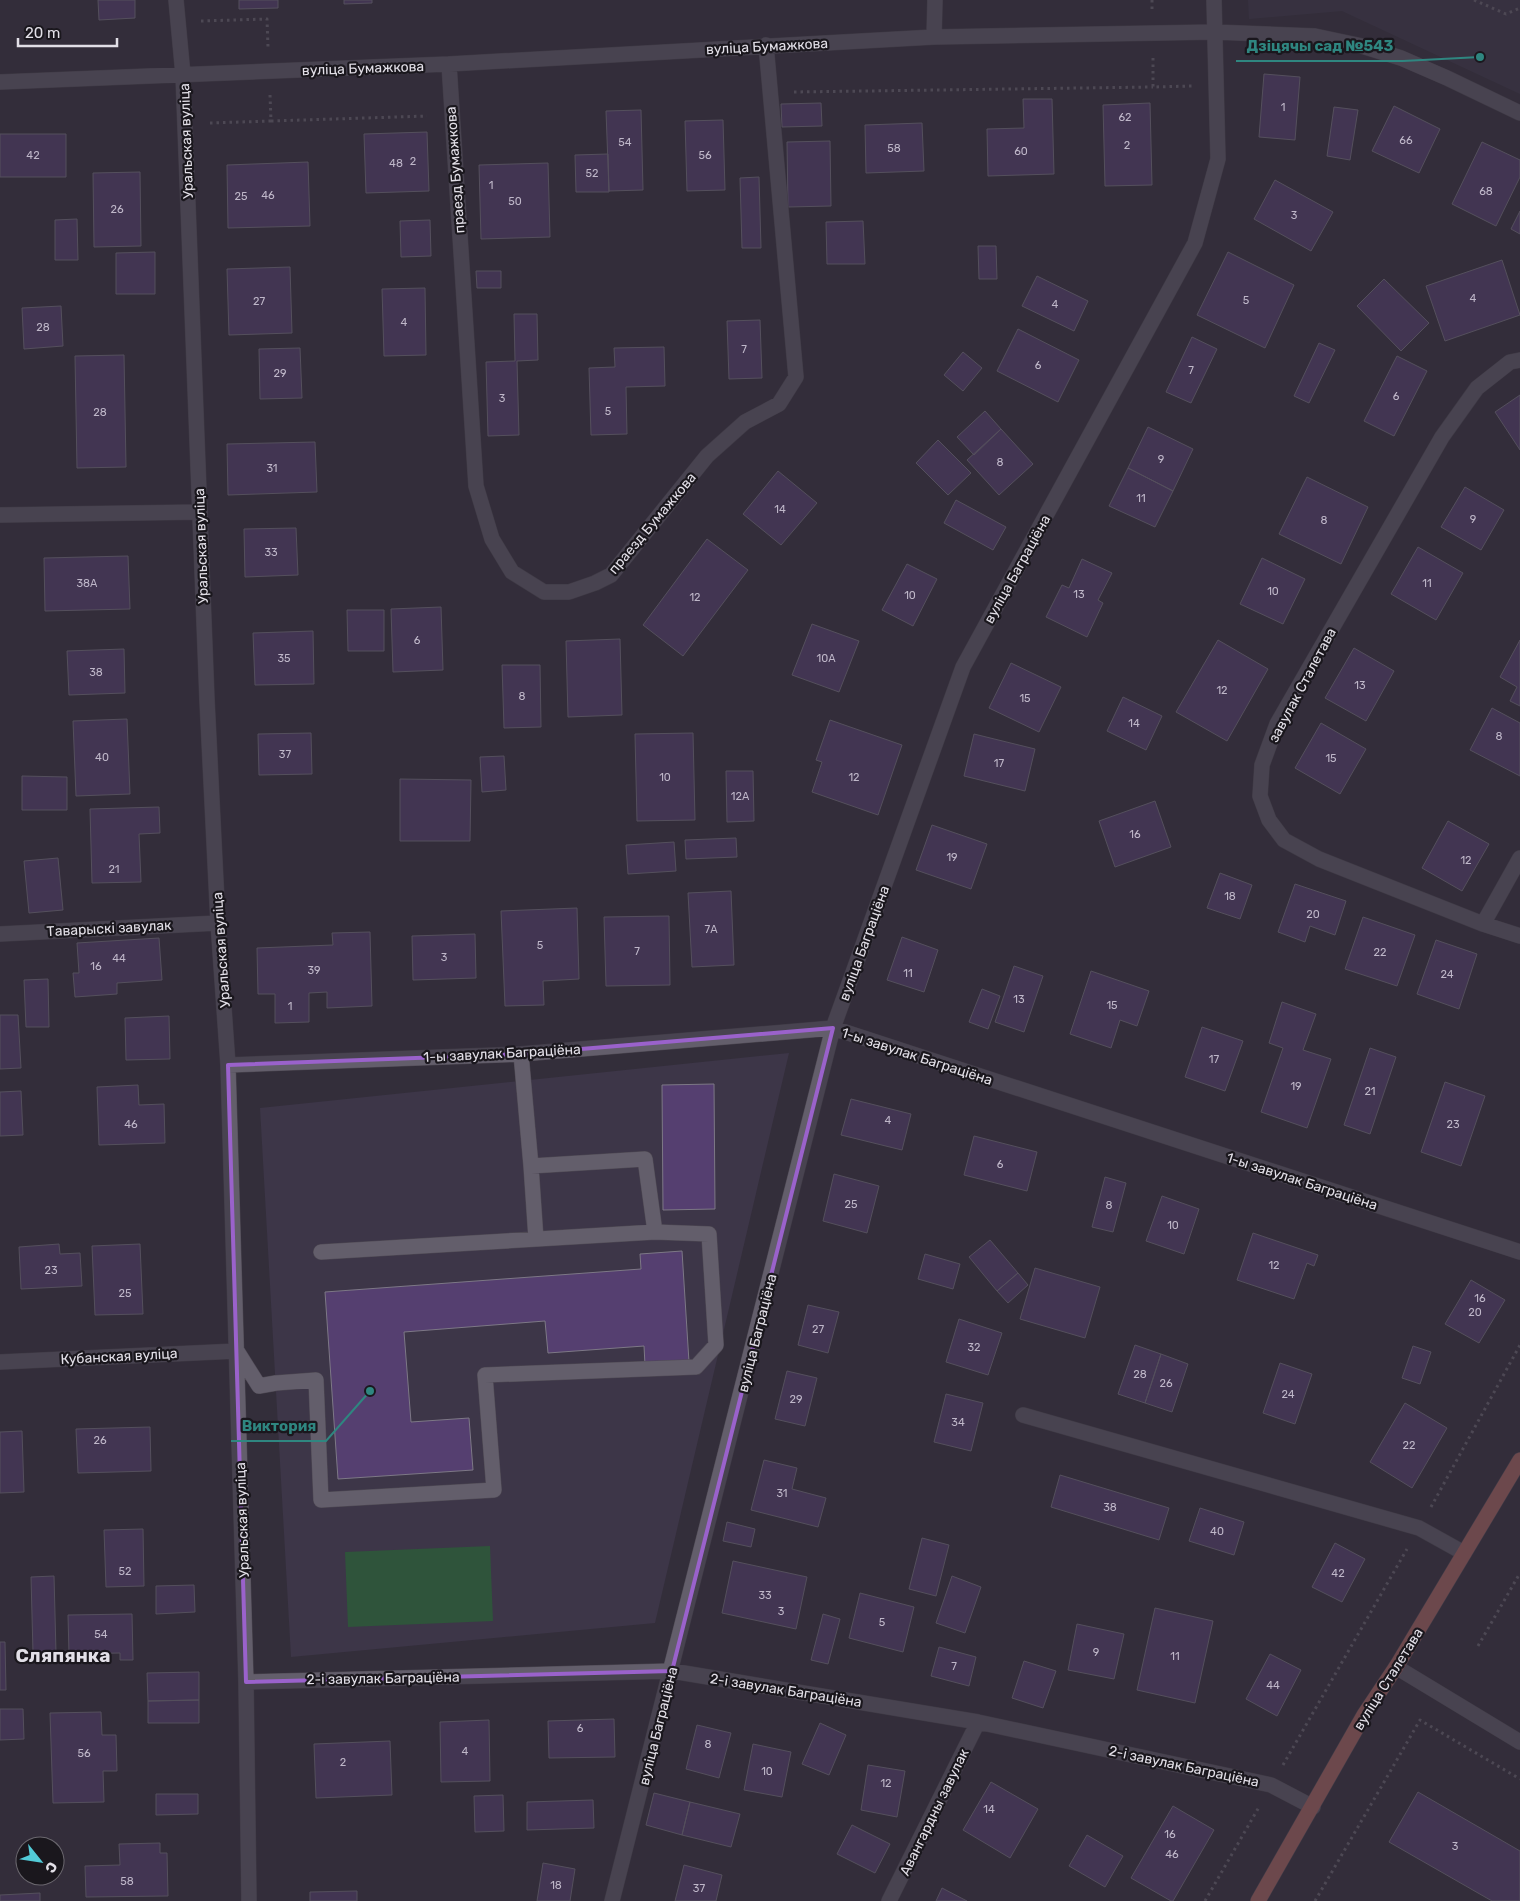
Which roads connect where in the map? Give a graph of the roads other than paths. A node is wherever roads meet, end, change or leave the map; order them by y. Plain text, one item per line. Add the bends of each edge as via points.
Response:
1 (176, 0) edge
2 (935, 0) edge
3 (1214, 0) edge
4 (1214, 32) junction
5 (934, 37) junction
6 (766, 46) junction
7 (449, 64) junction
8 (183, 75) junction
9 (0, 82) edge
10 (1520, 113) edge
11 (1520, 360) edge
12 (200, 512) junction
13 (0, 514) edge
14 (1520, 858) edge
15 (218, 923) junction
16 (1483, 924) junction
17 (0, 934) edge
18 (1520, 936) edge
19 (833, 1028) junction
20 (521, 1054) junction
21 (228, 1065) junction
22 (531, 1166) junction
23 (655, 1232) junction
24 (536, 1239) junction
25 (321, 1252) dead end
26 (1520, 1252) edge
27 (237, 1351) junction
28 (0, 1362) edge
29 (1023, 1415) dead end
30 (1520, 1460) edge
31 (1464, 1553) junction
32 (1396, 1667) junction
33 (672, 1671) junction
34 (246, 1682) junction
35 (978, 1722) junction
36 (1520, 1742) edge
37 (1313, 1807) junction
38 (249, 1901) edge
39 (612, 1901) edge
40 (889, 1901) edge
41 (1258, 1901) edge

1 - 8 street, Уральская вуліца
2 - 5 street
3 - 4 street, вуліца Баграціёна
4 - 5 street, вуліца Бумажкова
4 - 10 street, вуліца Бумажкова via 1316,36 1362,46 1440,74
4 - 19 street, вуліца Баграціёна via 1218,159 1195,243 963,667
5 - 6 street, вуліца Бумажкова
6 - 7 street, вуліца Бумажкова
6 - 7 street, праезд Бумажкова via 796,377 779,404 744,422 707,456 611,575 569,592 544,592 512,572 492,539 476,486
7 - 8 street, вуліца Бумажкова
8 - 9 street, вуліца Бумажкова
8 - 12 street, Уральская вуліца
11 - 16 street, завулак Сталетава via 1510,362 1477,388 1442,437 1278,724 1262,765 1260,796 1269,820 1284,840 1318,859
12 - 13 street
12 - 15 street, Уральская вуліца
14 - 16 street
15 - 17 street, Таварыскі завулак
15 - 21 street, Уральская вуліца
16 - 18 street, завулак Сталетава
19 - 20 street, 1-ы завулак Баграціёна
19 - 26 street, 1-ы завулак Баграціёна
19 - 33 street, вуліца Баграціёна
20 - 21 street, 1-ы завулак Баграціёна
20 - 22 street
21 - 27 street, Уральская вуліца
22 - 23 street via 645,1159
22 - 24 street
23 - 24 street
23 - 27 street via 709,1234 716,1344 696,1368 485,1375 494,1490 321,1500 316,1380 259,1386
24 - 25 street
27 - 28 street, Кубанская вуліца
27 - 34 street, Уральская вуліца
29 - 31 street via 1419,1528
30 - 31 main road, вуліца Сталетава
31 - 32 main road, вуліца Сталетава
32 - 36 street
32 - 37 main road, вуліца Сталетава via 1364,1715
33 - 34 street, 2-і завулак Баграціёна
33 - 35 street, 2-і завулак Баграціёна
33 - 39 street, вуліца Баграціёна
34 - 38 street, Уральская вуліца
35 - 37 street, 2-і завулак Баграціёна via 1271,1785
35 - 40 street, Авангардны завулак
37 - 41 main road, вуліца Сталетава

